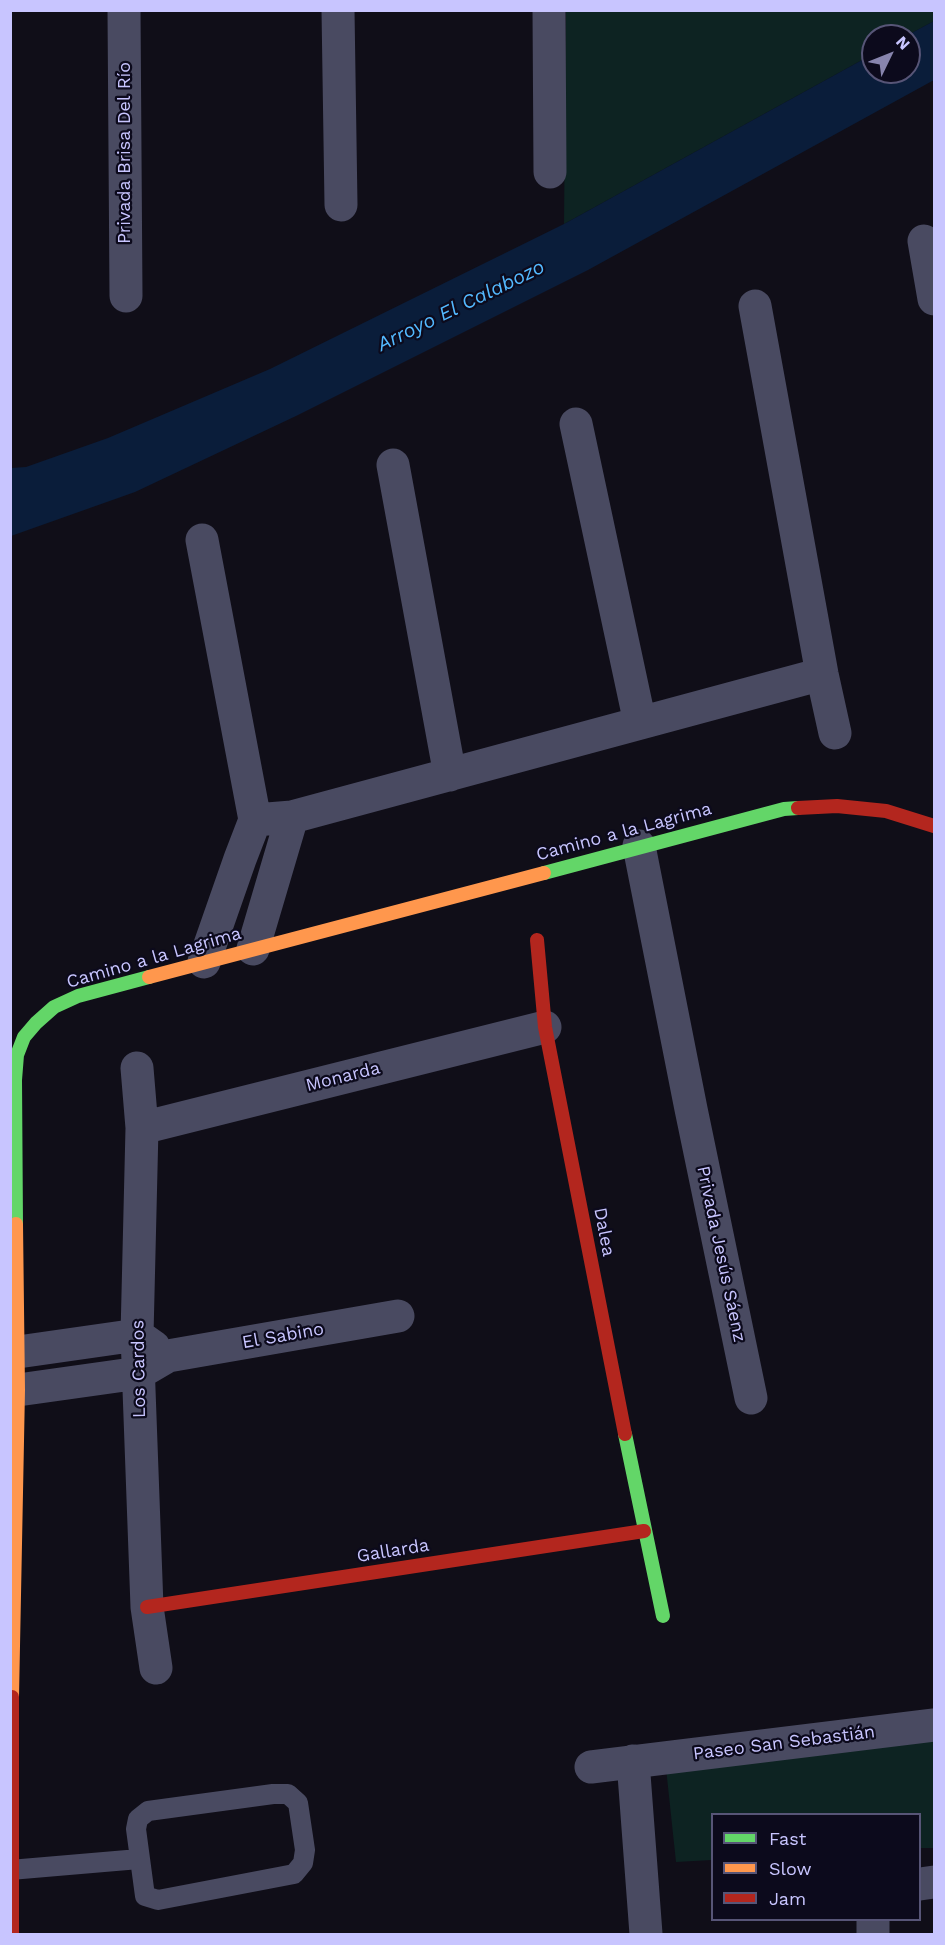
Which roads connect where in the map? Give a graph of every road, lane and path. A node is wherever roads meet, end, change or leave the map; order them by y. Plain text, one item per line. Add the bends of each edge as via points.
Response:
1 (124, 10) edge
2 (338, 10) edge
3 (549, 10) edge
4 (550, 172) dead end
5 (342, 206) dead end
6 (924, 241) dead end
7 (126, 296) dead end
8 (934, 299) edge
9 (755, 306) dead end
10 (576, 424) dead end
11 (393, 465) dead end
12 (202, 540) dead end
13 (822, 674) junction
14 (640, 723) junction
15 (835, 733) dead end
16 (450, 775) junction
17 (292, 818) junction
18 (255, 820) junction
19 (934, 826) edge
20 (639, 846) junction
21 (537, 940) dead end
22 (253, 949) junction
23 (204, 962) junction
24 (545, 1027) junction
25 (137, 1068) dead end
26 (142, 1128) junction
27 (398, 1316) dead end
28 (137, 1335) junction
29 (18, 1352) junction
30 (168, 1356) junction
31 (138, 1373) junction
32 (18, 1390) junction
33 (751, 1398) dead end
34 (644, 1531) junction
35 (147, 1607) junction
36 (663, 1616) dead end
37 (156, 1668) dead end
38 (934, 1725) edge
39 (11, 1747) edge
40 (633, 1761) junction
41 (591, 1767) dead end
42 (139, 1859) junction
43 (11, 1870) edge
44 (12, 1935) edge
45 (646, 1935) edge

1 - 7 street, Privada Brisa Del Río
2 - 5 street
3 - 4 street
6 - 8 street
9 - 13 street
10 - 14 street
11 - 16 street
12 - 18 street
13 - 14 street
13 - 15 street
14 - 16 street
16 - 17 street
17 - 18 street
17 - 22 street
18 - 23 street
19 - 20 street, Camino a la Lagrima via 886,811 837,806 784,809
20 - 22 street, Camino a la Lagrima
20 - 33 street, Privada Jesús Sáenz
21 - 24 street, Dalea
22 - 23 street, Camino a la Lagrima
23 - 29 street, Camino a la Lagrima via 78,996 54,1007 24,1037 17,1054 15,1080
24 - 26 street, Monarda
24 - 34 street, Dalea
25 - 26 street, Los Cardos
26 - 28 street, Los Cardos
27 - 30 street, El Sabino
28 - 29 street
28 - 30 street
28 - 31 street, Los Cardos
29 - 32 street, Camino a la Lagrima
30 - 31 street, El Sabino
31 - 32 street, El Sabino
31 - 35 street, Los Cardos
32 - 39 street, Camino a la Lagrima
34 - 35 street, Gallarda
34 - 36 street, Dalea
35 - 37 street, Los Cardos
38 - 40 street, Paseo San Sebastián
39 - 43 street, Camino a la Lagrima
40 - 41 street, Paseo San Sebastián
40 - 45 street
42 - 42 lane via 145,1896 158,1900 294,1874 303,1863 305,1850 298,1803 288,1794 273,1794 148,1811 138,1819 136,1829
42 - 43 lane
43 - 44 street, Camino a la Lagrima

